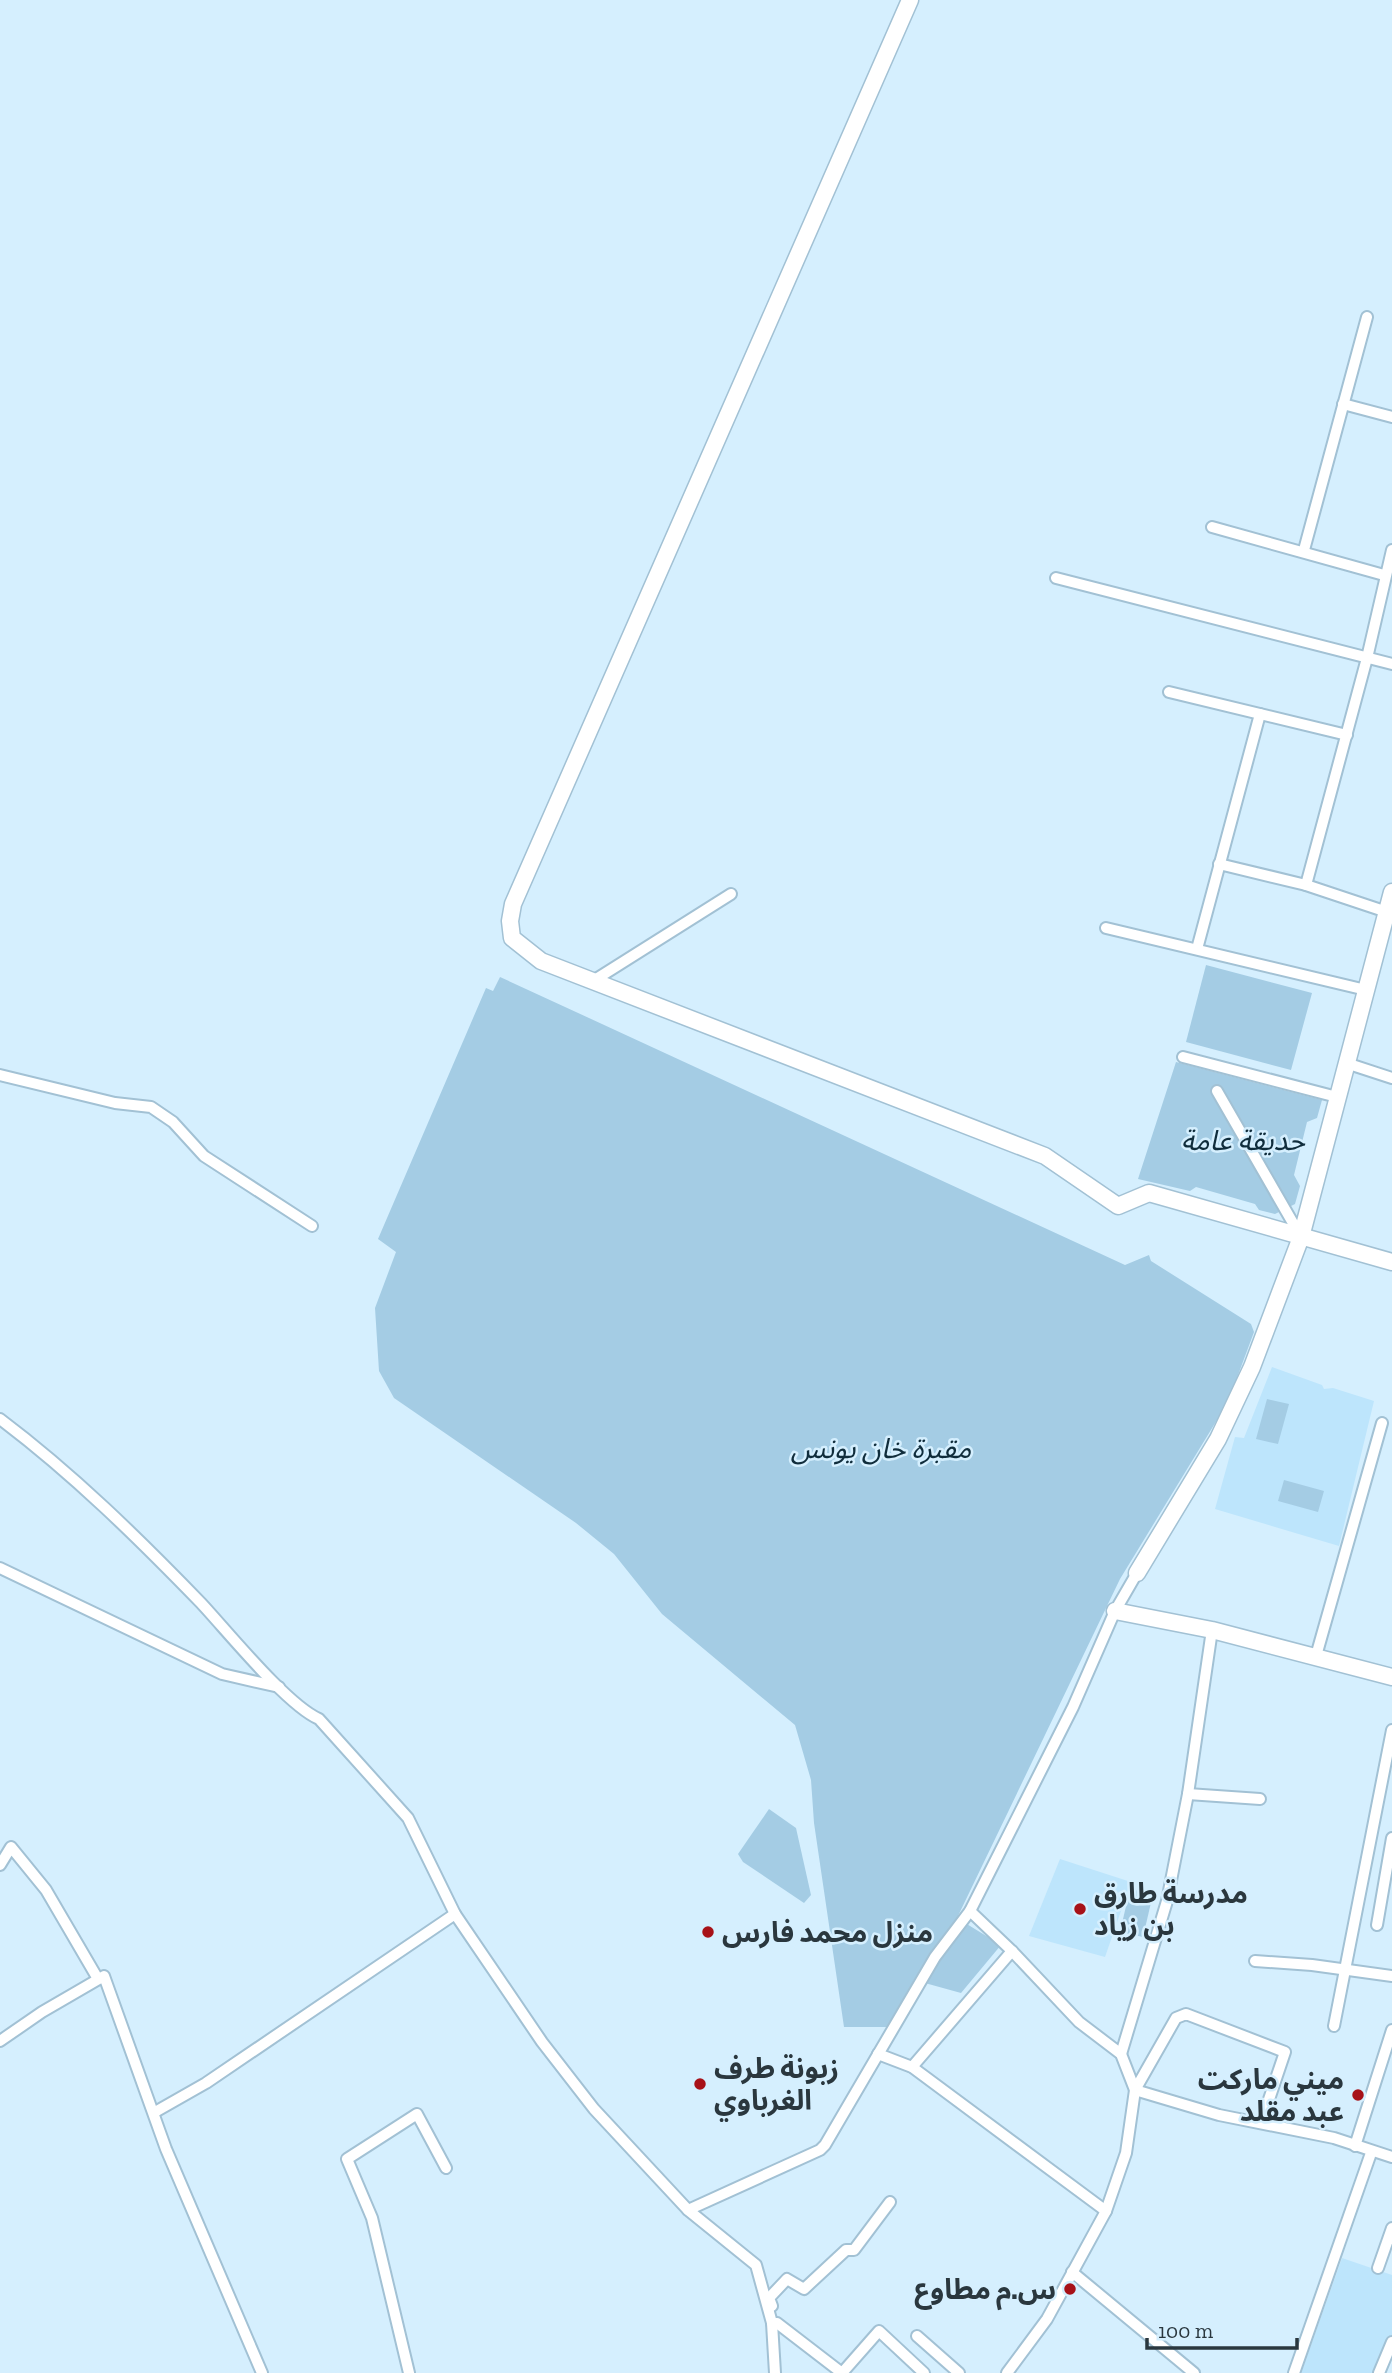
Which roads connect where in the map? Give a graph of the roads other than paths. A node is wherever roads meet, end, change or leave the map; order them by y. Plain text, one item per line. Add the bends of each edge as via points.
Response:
1 (910, 0) edge
2 (1367, 317) dead end
3 (1343, 404) junction
4 (1392, 416) edge
5 (1212, 527) dead end
6 (1304, 550) junction
7 (1392, 550) edge
8 (1384, 575) junction
9 (1056, 578) dead end
10 (1367, 658) junction
11 (1392, 664) edge
12 (1168, 692) dead end
13 (1260, 714) junction
14 (1347, 735) junction
15 (1219, 864) junction
16 (1306, 885) junction
17 (1392, 892) edge
18 (731, 894) dead end
19 (1387, 912) junction
20 (1106, 928) dead end
21 (1197, 949) junction
22 (593, 981) junction
23 (1366, 990) junction
24 (1183, 1058) dead end
25 (1346, 1063) junction
26 (0, 1074) edge
27 (1392, 1078) edge
28 (1217, 1091) dead end
29 (1338, 1097) junction
30 (313, 1226) dead end
31 (1301, 1237) junction
32 (1392, 1262) edge
33 (0, 1419) edge
34 (1382, 1423) dead end
35 (0, 1568) edge
36 (1137, 1573) joint
37 (1115, 1611) junction
38 (1212, 1630) junction
39 (1316, 1656) junction
40 (1392, 1678) edge
41 (279, 1686) junction
42 (1392, 1730) edge
43 (1390, 1745) edge
44 (1387, 1773) edge
45 (1188, 1794) junction
46 (1260, 1799) dead end
47 (1370, 1832) junction
48 (1392, 1837) edge
49 (0, 1865) edge
50 (970, 1911) junction
51 (455, 1914) junction
52 (1377, 1925) dead end
53 (1012, 1951) junction
54 (1255, 1961) dead end
55 (1344, 1968) junction
56 (1392, 1976) edge
57 (98, 1979) junction
58 (1334, 2026) dead end
59 (1392, 2030) edge
60 (0, 2041) edge
61 (878, 2054) junction
62 (1121, 2054) junction
63 (912, 2067) junction
64 (1135, 2090) junction
65 (155, 2112) junction
66 (1261, 2123) junction
67 (1355, 2147) junction
68 (1371, 2153) junction
69 (1392, 2157) edge
70 (446, 2168) dead end
71 (890, 2202) dead end
72 (688, 2210) junction
73 (1106, 2211) junction
74 (1392, 2228) edge
75 (1378, 2268) dead end
76 (1072, 2273) junction
77 (774, 2323) junction
78 (917, 2336) dead end
79 (1392, 2343) edge
80 (262, 2373) edge
81 (409, 2373) edge
82 (775, 2373) edge
83 (924, 2373) edge
84 (959, 2373) edge
85 (1007, 2373) edge
86 (1194, 2373) edge
87 (1294, 2373) edge
88 (1379, 2373) edge

1 - 22 street via 513,904 509,921 516,944 541,961
2 - 3 street
3 - 4 street
3 - 6 street
5 - 6 street
6 - 8 street
7 - 8 street
8 - 10 street
9 - 10 street
10 - 11 street
10 - 14 street
12 - 13 street
13 - 14 street
13 - 15 street
14 - 16 street
15 - 16 street
15 - 21 street
16 - 19 street
17 - 19 street
18 - 22 street
19 - 23 street
20 - 21 street
21 - 23 street
22 - 31 street via 1045,1156 1118,1206 1149,1193
23 - 25 street
24 - 29 street
25 - 27 street
25 - 29 street
26 - 30 street via 115,1104 151,1107 173,1122 204,1156
28 - 31 street
29 - 31 street
31 - 32 street
31 - 36 street via 1252,1367 1218,1439
33 - 41 street via 119,1519
34 - 39 street
35 - 41 street via 222,1674
36 - 37 street
37 - 38 street
37 - 50 street via 1073,1707
38 - 39 street
38 - 45 street
39 - 40 street
41 - 51 street via 307,1714 319,1719 408,1818
42 - 43 street
43 - 44 street
44 - 47 street
45 - 46 street
45 - 62 street via 1167,1901
47 - 48 street
47 - 55 street
48 - 52 street
49 - 57 street via 11,1847 46,1890
50 - 53 street
50 - 61 street via 935,1957
51 - 65 street via 206,2083
51 - 72 street via 577,2087
53 - 62 street via 1079,2022
53 - 63 street
54 - 55 street
55 - 56 street
55 - 58 street
57 - 60 street
57 - 65 street via 104,1976
59 - 67 street
61 - 63 street
61 - 72 street via 820,2150
62 - 64 street
63 - 73 street
64 - 66 street
64 - 66 street via 1175,2018 1186,2014 1285,2052
64 - 73 street via 1126,2153
65 - 80 street via 166,2149
66 - 67 street via 1334,2138
67 - 68 street
68 - 69 street
68 - 87 street
70 - 81 street via 417,2114 347,2159 372,2218
71 - 77 street via 853,2250 846,2250 804,2289 787,2279 769,2298
72 - 77 street via 757,2265
73 - 76 street
74 - 75 street
76 - 85 street via 1047,2319
76 - 86 street
77 - 82 street
77 - 83 street via 842,2373 879,2331
78 - 84 street
79 - 88 street

